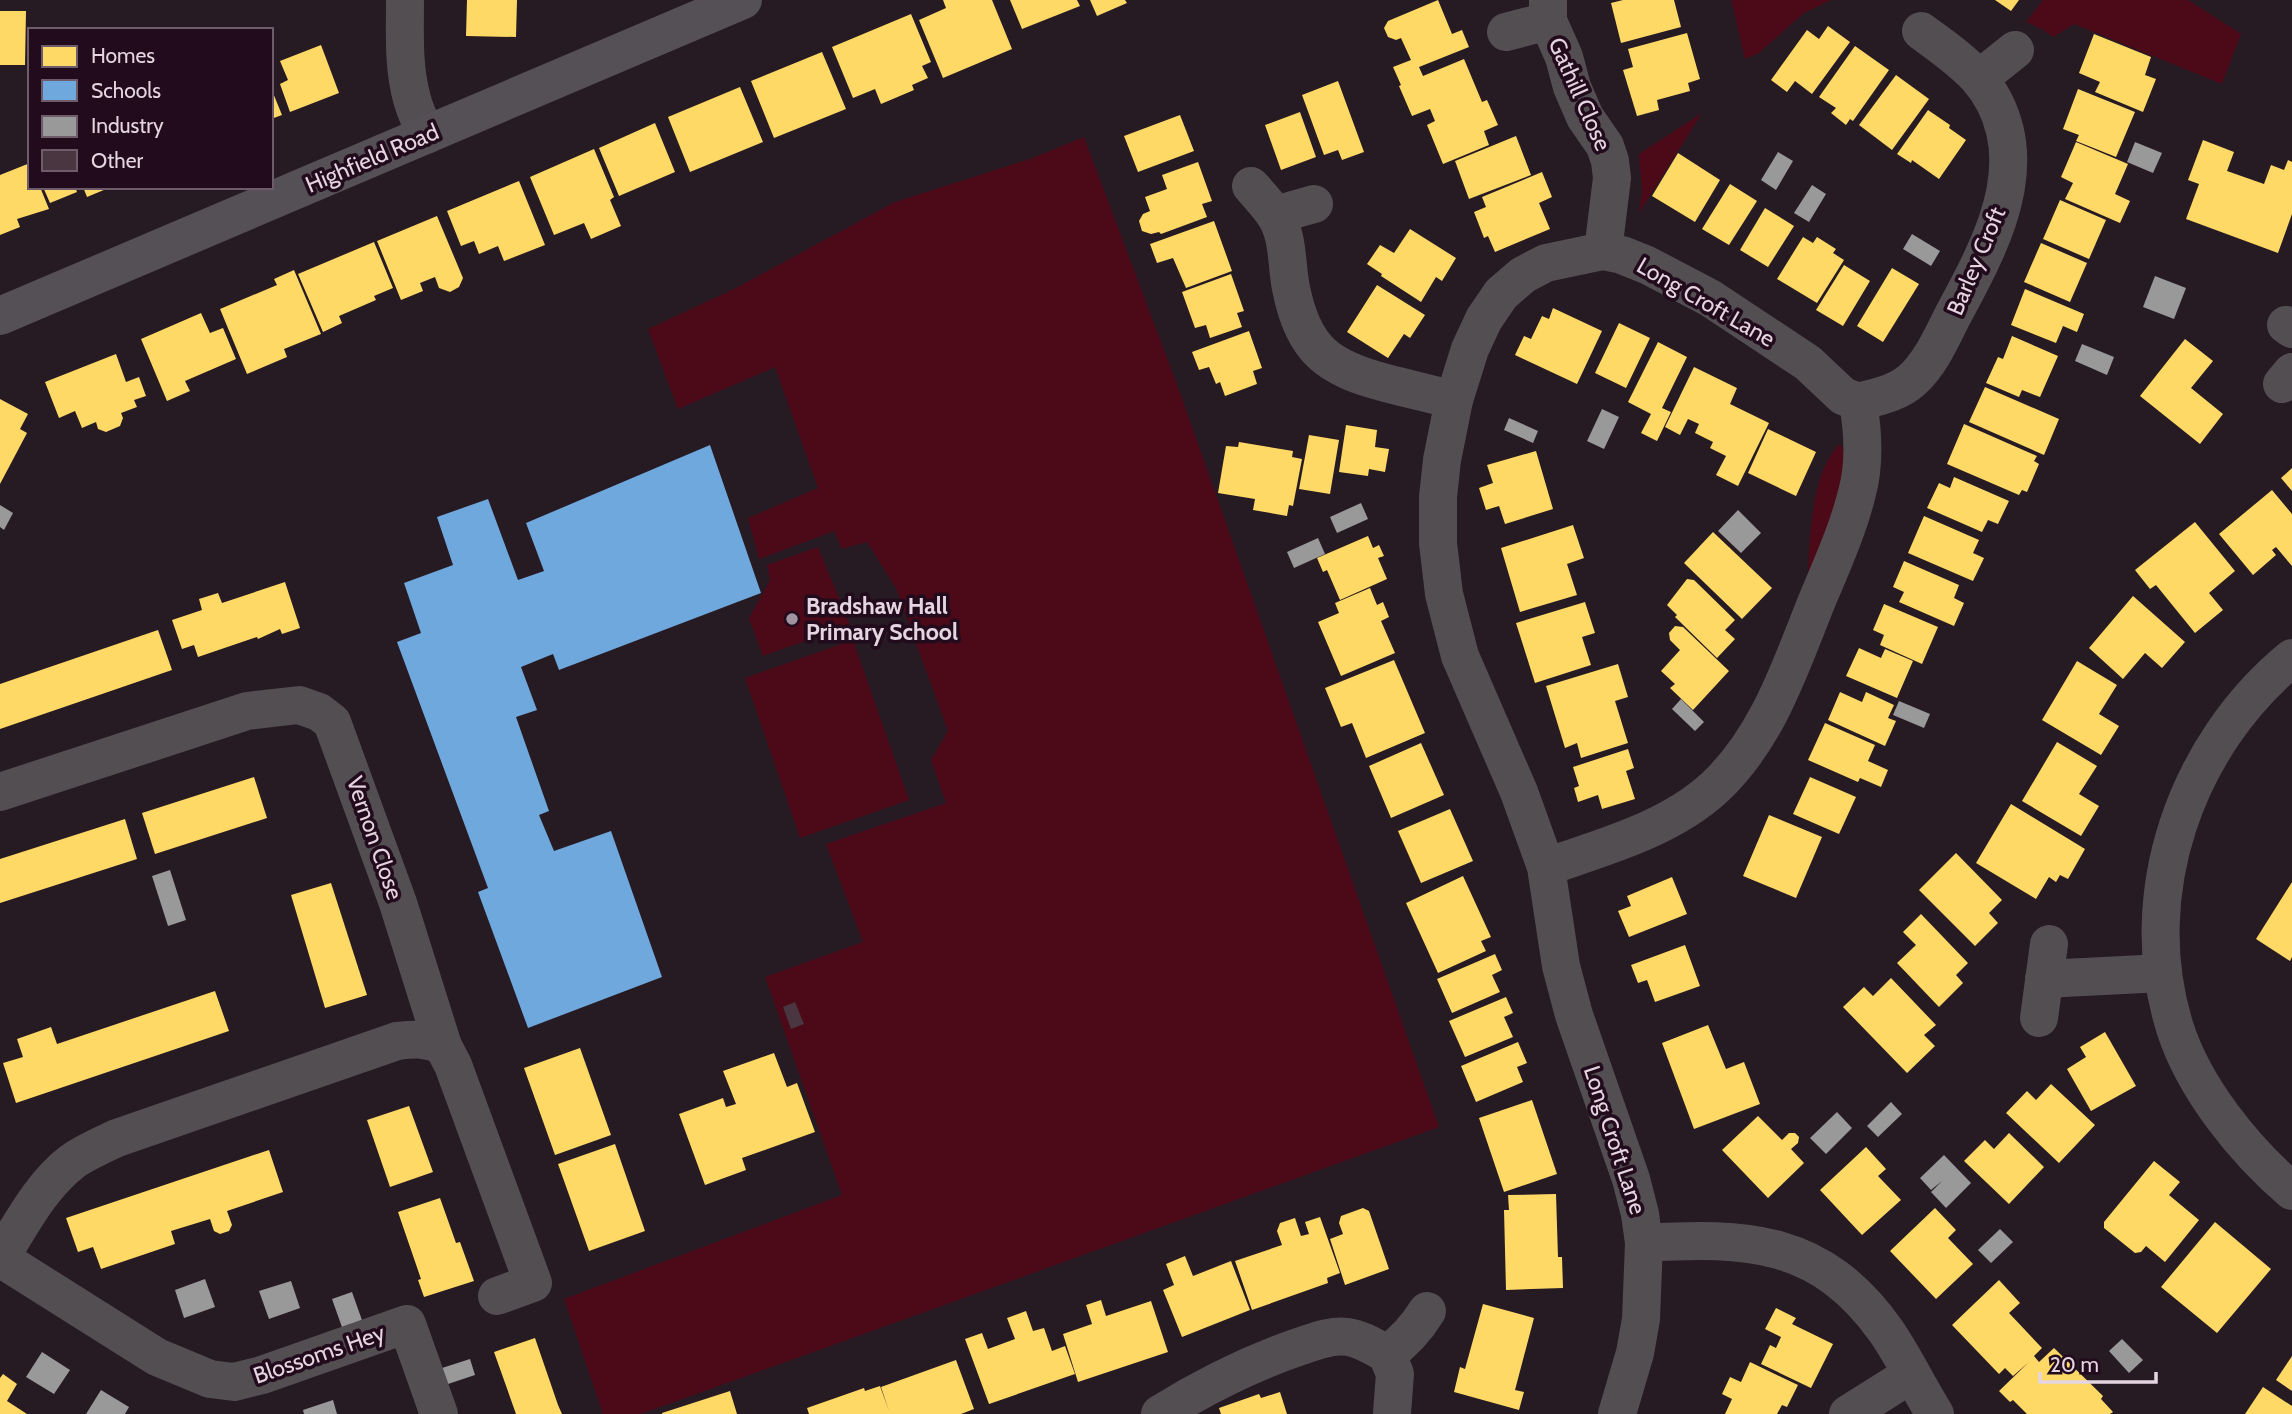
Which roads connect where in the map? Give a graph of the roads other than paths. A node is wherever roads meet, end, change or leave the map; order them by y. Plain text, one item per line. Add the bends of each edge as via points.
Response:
1 (405, 0) edge
2 (743, 0) edge
3 (1548, 11) edge
4 (1921, 31) dead end
5 (1506, 32) dead end
6 (2015, 50) dead end
7 (1980, 78) junction
8 (426, 135) junction
9 (1251, 186) dead end
10 (1314, 204) dead end
11 (1275, 215) junction
12 (1604, 251) junction
13 (0, 316) edge
14 (1454, 400) junction
15 (1858, 402) junction
16 (2292, 658) edge
17 (0, 792) edge
18 (1546, 867) junction
19 (2164, 973) junction
20 (2039, 1018) dead end
21 (443, 1046) junction
22 (2292, 1191) edge
23 (1644, 1243) junction
24 (0, 1258) edge
25 (497, 1296) dead end
26 (1427, 1311) dead end
27 (1387, 1354) junction
28 (1910, 1375) junction
29 (1392, 1413) edge
30 (439, 1414) edge
31 (1160, 1414) edge
32 (1617, 1414) edge
33 (1848, 1414) edge
34 (1935, 1414) edge

1 - 8 street via 408,85
2 - 8 street, Highfield Road
3 - 5 street, Gathill Close
3 - 12 street, Gathill Close via 1572,87 1610,161
4 - 7 street, Barley Croft
6 - 7 street
7 - 15 street, Barley Croft via 2005,131 2008,158 1996,223 1934,352 1912,380 1886,395
8 - 13 street, Highfield Road
9 - 11 street
10 - 11 street
11 - 14 street via 1284,237 1296,312 1304,331 1329,362 1355,375
12 - 14 street, Long Croft Lane via 1546,263 1501,294 1470,349
12 - 15 street, Long Croft Lane via 1647,265 1710,298 1808,363 1843,396
14 - 18 street, Long Croft Lane via 1438,497 1444,594 1460,656
15 - 18 street via 1862,444 1858,491 1784,681 1751,745 1734,768 1687,809 1661,824
16 - 19 street via 2219,737 2193,785 2172,839 2162,916
17 - 21 street, Vernon Close via 247,711 299,705 318,712 332,722 340,738
18 - 23 street, Long Croft Lane via 1561,967 1631,1179
19 - 20 street via 2047,961
19 - 22 street via 2176,1029 2204,1090 2235,1133
21 - 24 street, Blossoms Hey via 418,1038 397,1041 117,1138 73,1161 52,1181
21 - 25 street, Vernon Close via 537,1295
23 - 28 street via 1735,1241 1804,1258 1861,1299 1887,1332
23 - 32 street, Long Croft Lane via 1641,1320
24 - 30 street, Blossoms Hey via 157,1357 210,1380 234,1382 262,1375 407,1324
26 - 27 street via 1415,1330
27 - 29 street via 1395,1374
27 - 31 street via 1347,1337 1325,1338 1243,1369
28 - 33 street
28 - 34 street

